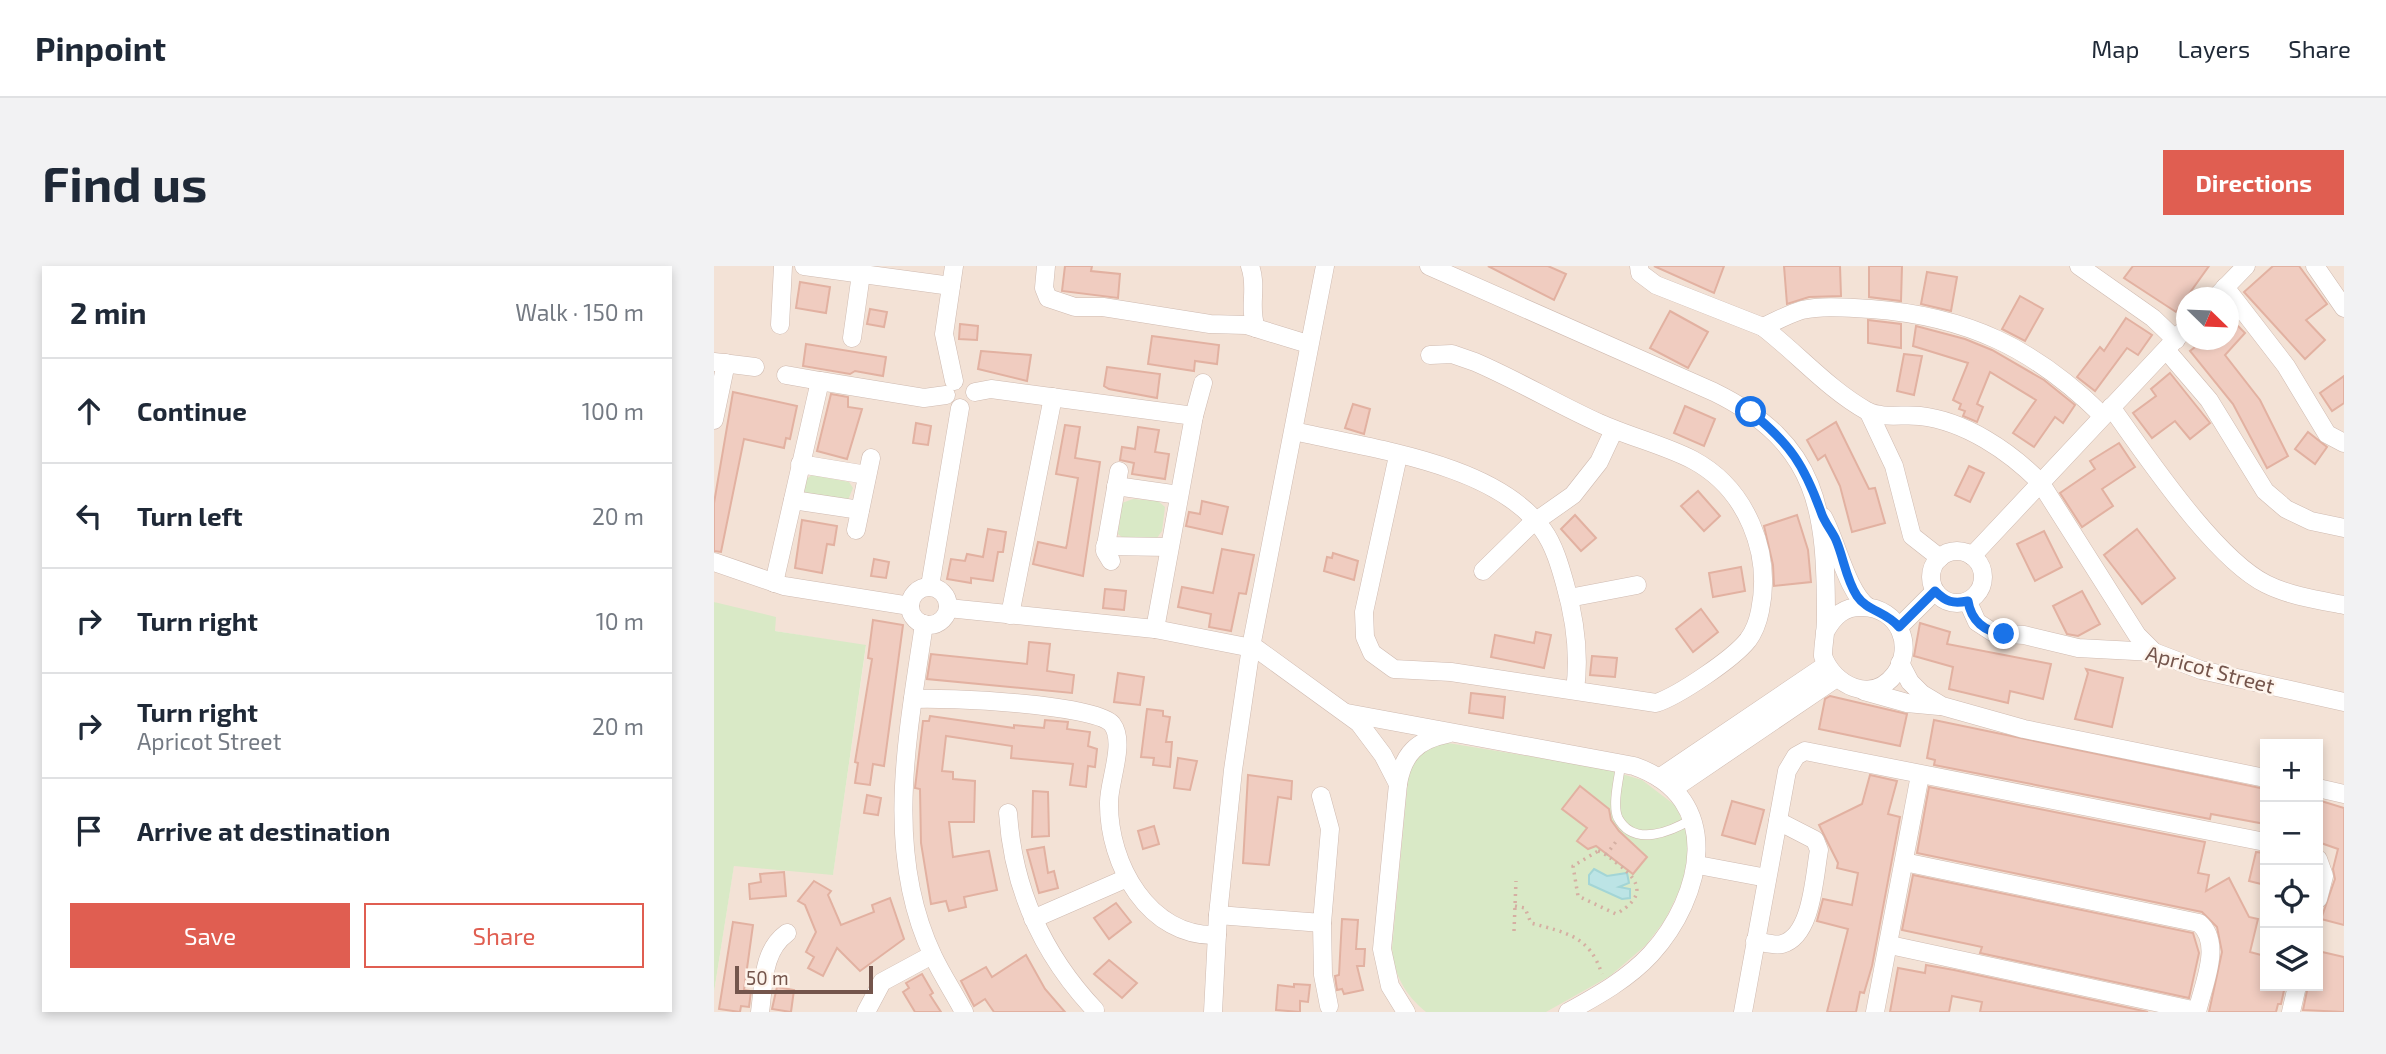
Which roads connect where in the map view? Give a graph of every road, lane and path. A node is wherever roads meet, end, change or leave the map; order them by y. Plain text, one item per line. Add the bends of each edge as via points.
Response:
1 (783, 266) edge
2 (804, 266) edge
3 (954, 266) edge
4 (1046, 266) edge
5 (1250, 266) edge
6 (1325, 266) edge
7 (1429, 266) edge
8 (1639, 266) edge
9 (2079, 266) edge
10 (2315, 266) edge
11 (861, 274) junction
12 (2230, 278) edge
13 (951, 286) junction
14 (2344, 307) edge
15 (780, 325) dead end
16 (1763, 327) junction
17 (1256, 328) junction
18 (852, 338) dead end
19 (2176, 340) edge
20 (1308, 344) junction
21 (2182, 350) edge
22 (1430, 355) dead end
23 (720, 363) edge
24 (755, 367) dead end
25 (786, 375) dead end
26 (820, 381) junction
27 (1203, 383) dead end
28 (953, 395) junction
29 (1053, 397) junction
30 (2107, 411) junction
31 (1869, 412) junction
32 (1194, 416) junction
33 (714, 420) edge
34 (1614, 430) junction
35 (1294, 431) junction
36 (2344, 443) edge
37 (1398, 456) junction
38 (800, 464) junction
39 (2040, 482) junction
40 (1179, 495) junction
41 (793, 500) junction
42 (860, 510) junction
43 (1821, 514) junction
44 (1536, 520) junction
45 (2344, 528) edge
46 (856, 530) dead end
47 (1169, 547) junction
48 (1972, 556) junction
49 (1940, 558) junction
50 (714, 562) edge
51 (1483, 571) dead end
52 (774, 583) junction
53 (1637, 585) dead end
54 (930, 586) junction
55 (1935, 591) junction
56 (1569, 598) junction
57 (1968, 601) junction
58 (2344, 604) edge
59 (910, 606) junction
60 (1868, 607) junction
61 (947, 608) junction
62 (1010, 615) junction
63 (924, 624) junction
64 (1899, 627) junction
65 (1155, 629) junction
66 (1825, 632) junction
67 (1251, 648) junction
68 (2154, 652) junction
69 (1900, 663) junction
70 (1831, 672) junction
71 (1858, 689) junction
72 (1574, 690) junction
73 (913, 699) junction
74 (2344, 702) edge
75 (1942, 706) junction
76 (1347, 713) junction
77 (1451, 733) junction
78 (1621, 763) junction
79 (1920, 775) junction
80 (2260, 777) edge
81 (1658, 778) junction
82 (1398, 784) junction
83 (1673, 789) junction
84 (2323, 790) edge
85 (2344, 794) edge
86 (1321, 796) dead end
87 (1008, 813) dead end
88 (1692, 819) junction
89 (1778, 821) junction
90 (1628, 826) junction
91 (2260, 841) edge
92 (1606, 855) junction
93 (1904, 862) junction
94 (1698, 864) junction
95 (1127, 878) junction
96 (1767, 878) junction
97 (1516, 881) dead end
98 (1515, 906) junction
99 (1218, 915) junction
100 (1033, 919) junction
101 (1322, 923) junction
102 (1514, 931) dead end
103 (787, 933) dead end
104 (1217, 935) junction
105 (1755, 941) junction
106 (1890, 945) junction
107 (932, 955) junction
108 (1606, 990) junction
109 (2296, 991) edge
110 (1329, 1006) dead end
111 (1095, 1010) dead end
112 (1403, 1011) edge
113 (760, 1012) edge
114 (866, 1012) edge
115 (964, 1012) edge
116 (1213, 1012) edge
117 (1567, 1012) edge
118 (1743, 1012) edge
119 (1875, 1012) edge
120 (2197, 1012) edge
121 (2291, 1012) edge

1 - 15 street
2 - 11 street
3 - 13 street
4 - 17 street via 1048,298 1065,306
5 - 17 street
6 - 20 street
7 - 43 street via 1751,412 1796,457 1814,489
8 - 16 street via 1640,273 1656,285
9 - 19 street via 2153,318
10 - 14 street
11 - 13 street
11 - 18 street
12 - 36 street via 2328,434
13 - 28 street via 944,334
16 - 30 street via 1802,310 1838,307 1910,312 1955,321 2015,348
16 - 31 street via 1822,380
17 - 20 street
19 - 30 street
20 - 35 street
21 - 45 street via 2265,491 2286,509
22 - 34 street via 1452,354 1475,362
23 - 24 street
23 - 33 street
25 - 26 street
26 - 28 street via 924,398
26 - 38 street
27 - 32 street
28 - 29 street via 971,403 975,392 991,389
28 - 54 street
29 - 32 street
29 - 62 street
30 - 39 street
30 - 58 street via 2203,528 2264,583 2288,593
31 - 39 street via 1921,416 1981,437 2007,452
31 - 49 street via 1894,466 1908,530
32 - 40 street
34 - 44 street via 1582,485
34 - 72 street via 1693,460 1727,487 1761,545 1764,579 1759,618 1746,642 1663,701
35 - 37 street
35 - 67 street
37 - 44 street via 1443,466 1480,481
37 - 72 street via 1364,612 1365,636 1372,653 1394,669 1451,672
38 - 41 street
38 - 42 street via 869,467
39 - 48 street
39 - 68 street via 2137,635
40 - 47 street
40 - 47 street via 1117,479 1108,554
41 - 42 street
41 - 52 street
42 - 46 street
43 - 60 street via 1835,538 1851,586
43 - 66 street
44 - 51 street
44 - 56 street via 1551,543
47 - 65 street
48 - 49 street via 1950,552
48 - 57 street via 1981,566 1984,580 1979,593
49 - 55 street via 1931,580
50 - 52 street
52 - 59 street
53 - 56 street
54 - 59 street via 915,592
54 - 61 street via 946,597
55 - 57 street via 1956,604
55 - 64 street
56 - 72 street via 1577,643
57 - 68 street, Apricot Street via 1977,622 1994,633 2077,648
59 - 63 street via 916,620
60 - 64 street
60 - 66 street via 1839,613
61 - 62 street
61 - 63 street via 939,622
62 - 65 street
63 - 73 street
64 - 69 street via 1904,642
65 - 67 street
66 - 70 street via 1823,656
67 - 76 street
67 - 99 street
68 - 74 street, Apricot Street via 2202,670
69 - 71 street via 1884,684
69 - 75 street via 1916,689
70 - 71 street
70 - 81 street
70 - 83 street
71 - 75 street via 1907,703
73 - 95 street via 979,700 1077,711 1119,722 1110,822
73 - 107 street via 906,748 903,841
75 - 80 street via 2024,729
76 - 77 street
76 - 82 street via 1376,745
77 - 78 street
77 - 82 street via 1413,747 1403,762
78 - 81 street
78 - 90 lane via 1618,816
79 - 89 street via 1805,751 1787,771
79 - 91 street
79 - 93 street
81 - 83 street
82 - 112 street via 1382,949 1390,986
83 - 88 street
84 - 85 street
86 - 101 street via 1330,829
87 - 100 street via 1016,869
88 - 90 lane via 1650,835 1640,835
88 - 94 street
89 - 96 street
89 - 105 street via 1815,840 1819,850 1804,927 1796,939 1779,945
90 - 92 path
92 - 92 path via 1636,881 1636,897 1630,907 1616,914 1580,899 1572,869 1598,851
93 - 106 street
93 - 120 street via 2199,923 2208,930 2212,944
94 - 96 street
94 - 108 street via 1680,912 1665,936 1643,962
95 - 100 street
95 - 104 street via 1149,907 1174,927 1187,933
96 - 105 street
97 - 98 path
98 - 102 path
98 - 108 path via 1525,908 1531,923 1566,931 1583,943 1599,966
99 - 101 street
99 - 104 street
100 - 111 street via 1065,976
101 - 110 street
103 - 113 street via 767,960
104 - 116 street
105 - 118 street
106 - 119 street
106 - 120 street
107 - 114 street via 882,982
107 - 115 street
108 - 117 street
109 - 121 street

